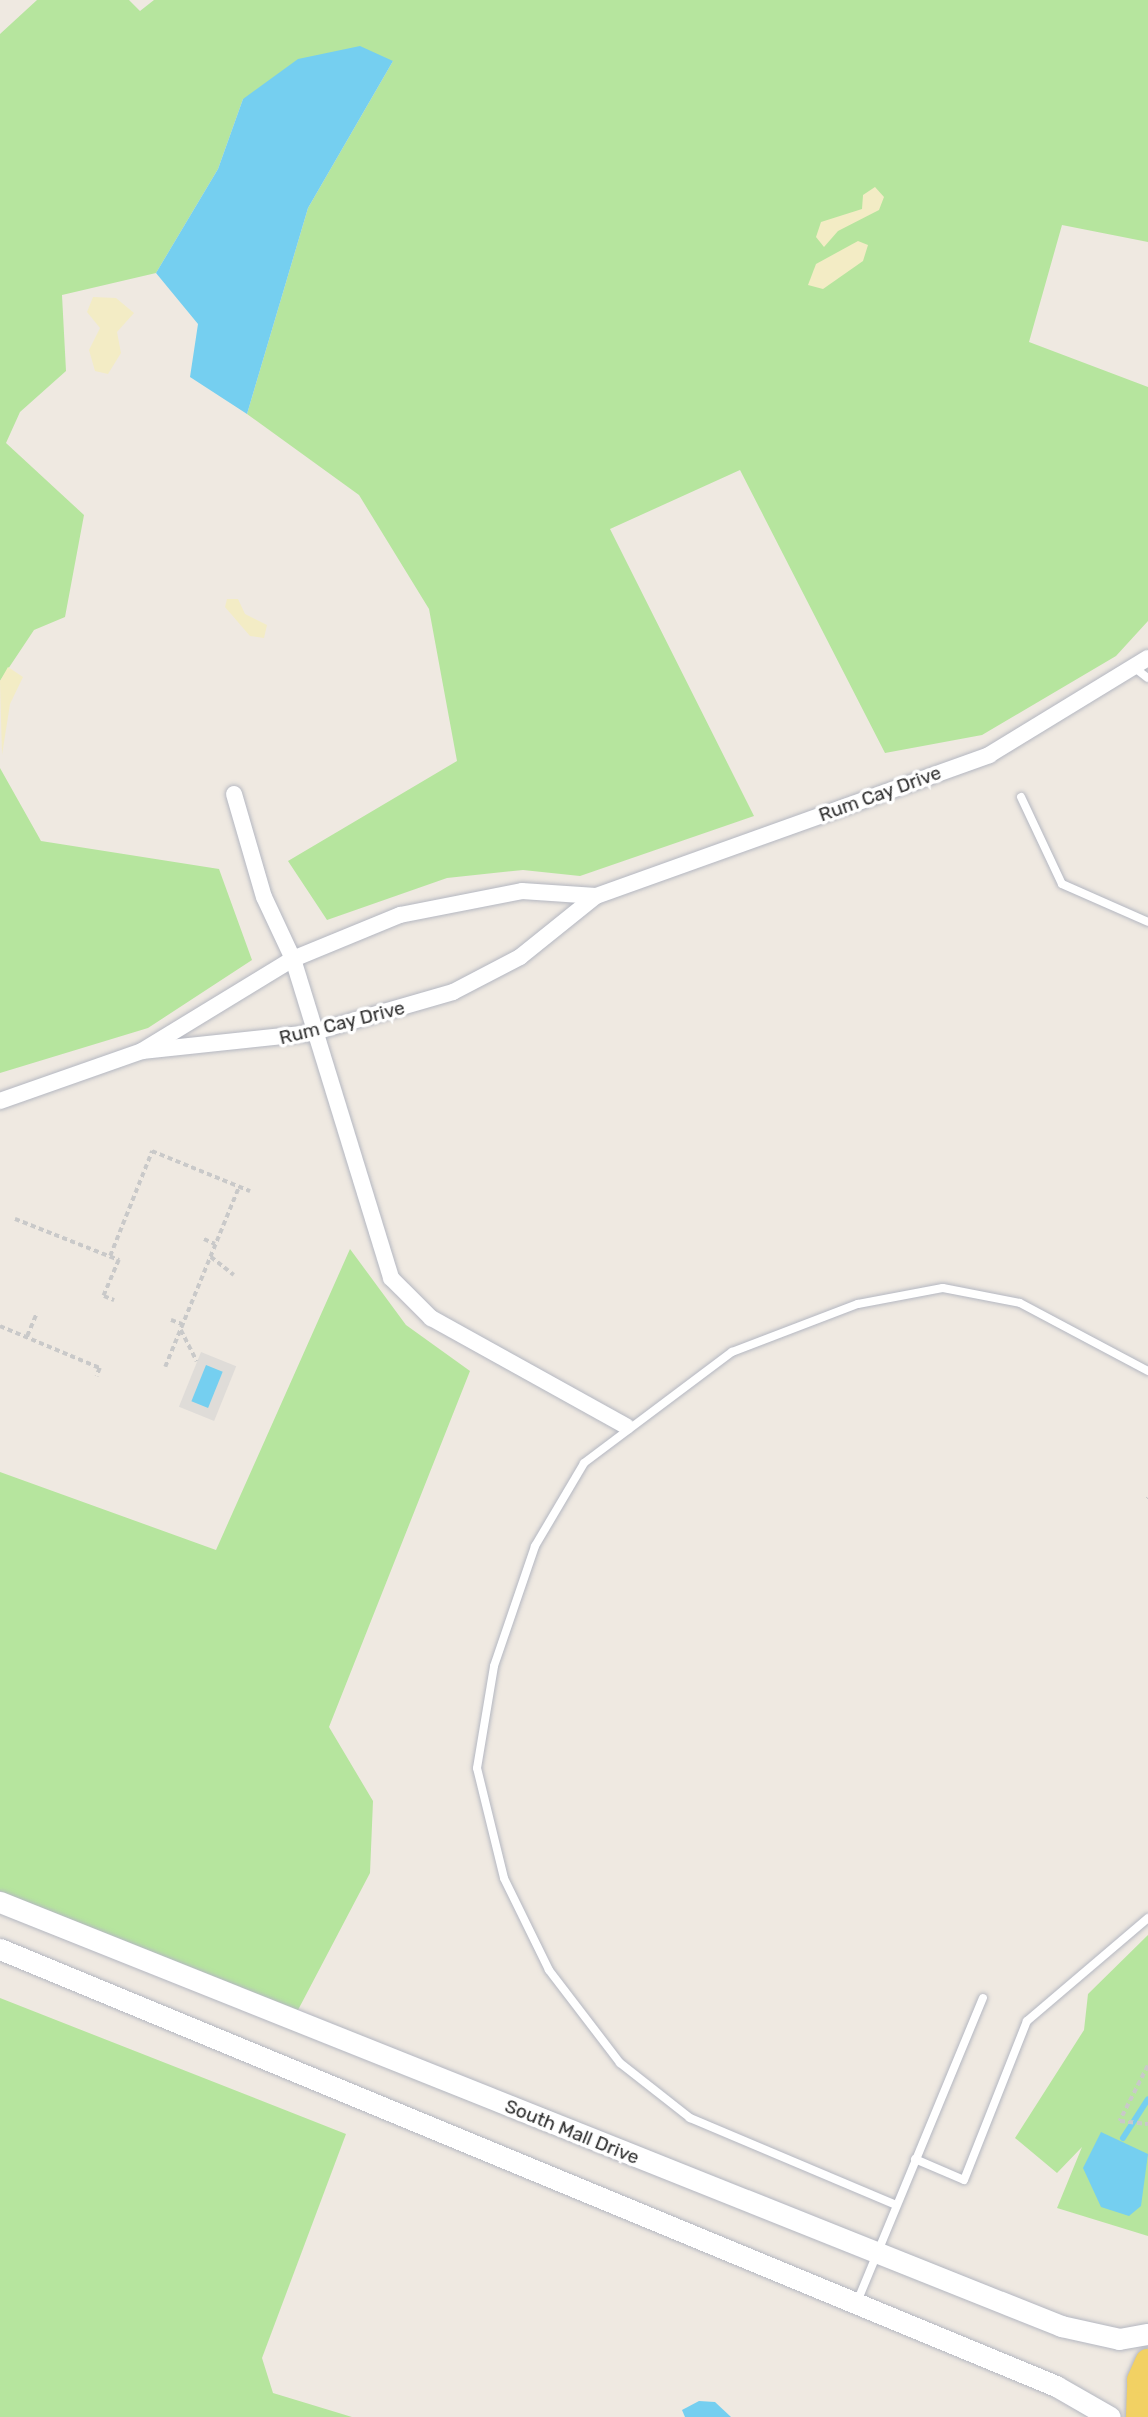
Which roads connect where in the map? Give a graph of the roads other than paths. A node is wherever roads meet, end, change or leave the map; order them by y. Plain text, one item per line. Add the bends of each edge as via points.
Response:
1 (1144, 668) edge
2 (234, 794) dead end
3 (1021, 797) dead end
4 (596, 896) junction
5 (1148, 922) edge
6 (293, 958) junction
7 (311, 1033) junction
8 (142, 1051) junction
9 (0, 1101) edge
10 (1148, 1371) edge
11 (625, 1426) junction
12 (0, 1902) edge
13 (1148, 1918) edge
14 (0, 1949) edge
15 (983, 1998) dead end
16 (915, 2159) junction
17 (896, 2205) junction
18 (876, 2254) junction
19 (857, 2303) junction
20 (1148, 2334) edge
21 (1148, 2362) edge
22 (1110, 2417) edge
23 (1139, 2417) edge

1 - 4 street, Rum Cay Drive via 989,755
2 - 6 street via 264,897
3 - 5 lane via 1062,884
4 - 6 street, Rum Cay Drive via 522,891 400,915
4 - 7 street, Rum Cay Drive via 520,957 453,992
6 - 7 street
6 - 8 street, Rum Cay Drive
7 - 8 street, Rum Cay Drive
7 - 11 street via 391,1278 431,1318
8 - 9 street, Rum Cay Drive
10 - 11 lane via 1020,1303 943,1288 858,1304 732,1352
11 - 17 lane via 584,1463 534,1546 494,1666 477,1768 504,1878 549,1970 620,2063 690,2118
12 - 18 street, South Mall Drive
13 - 16 lane via 1027,2021 964,2179
14 - 19 street
15 - 16 lane
16 - 17 lane
17 - 18 lane
18 - 19 lane
18 - 20 street, South Mall Drive via 1090,2336
19 - 22 street via 1056,2386
21 - 23 main road via 1140,2380

